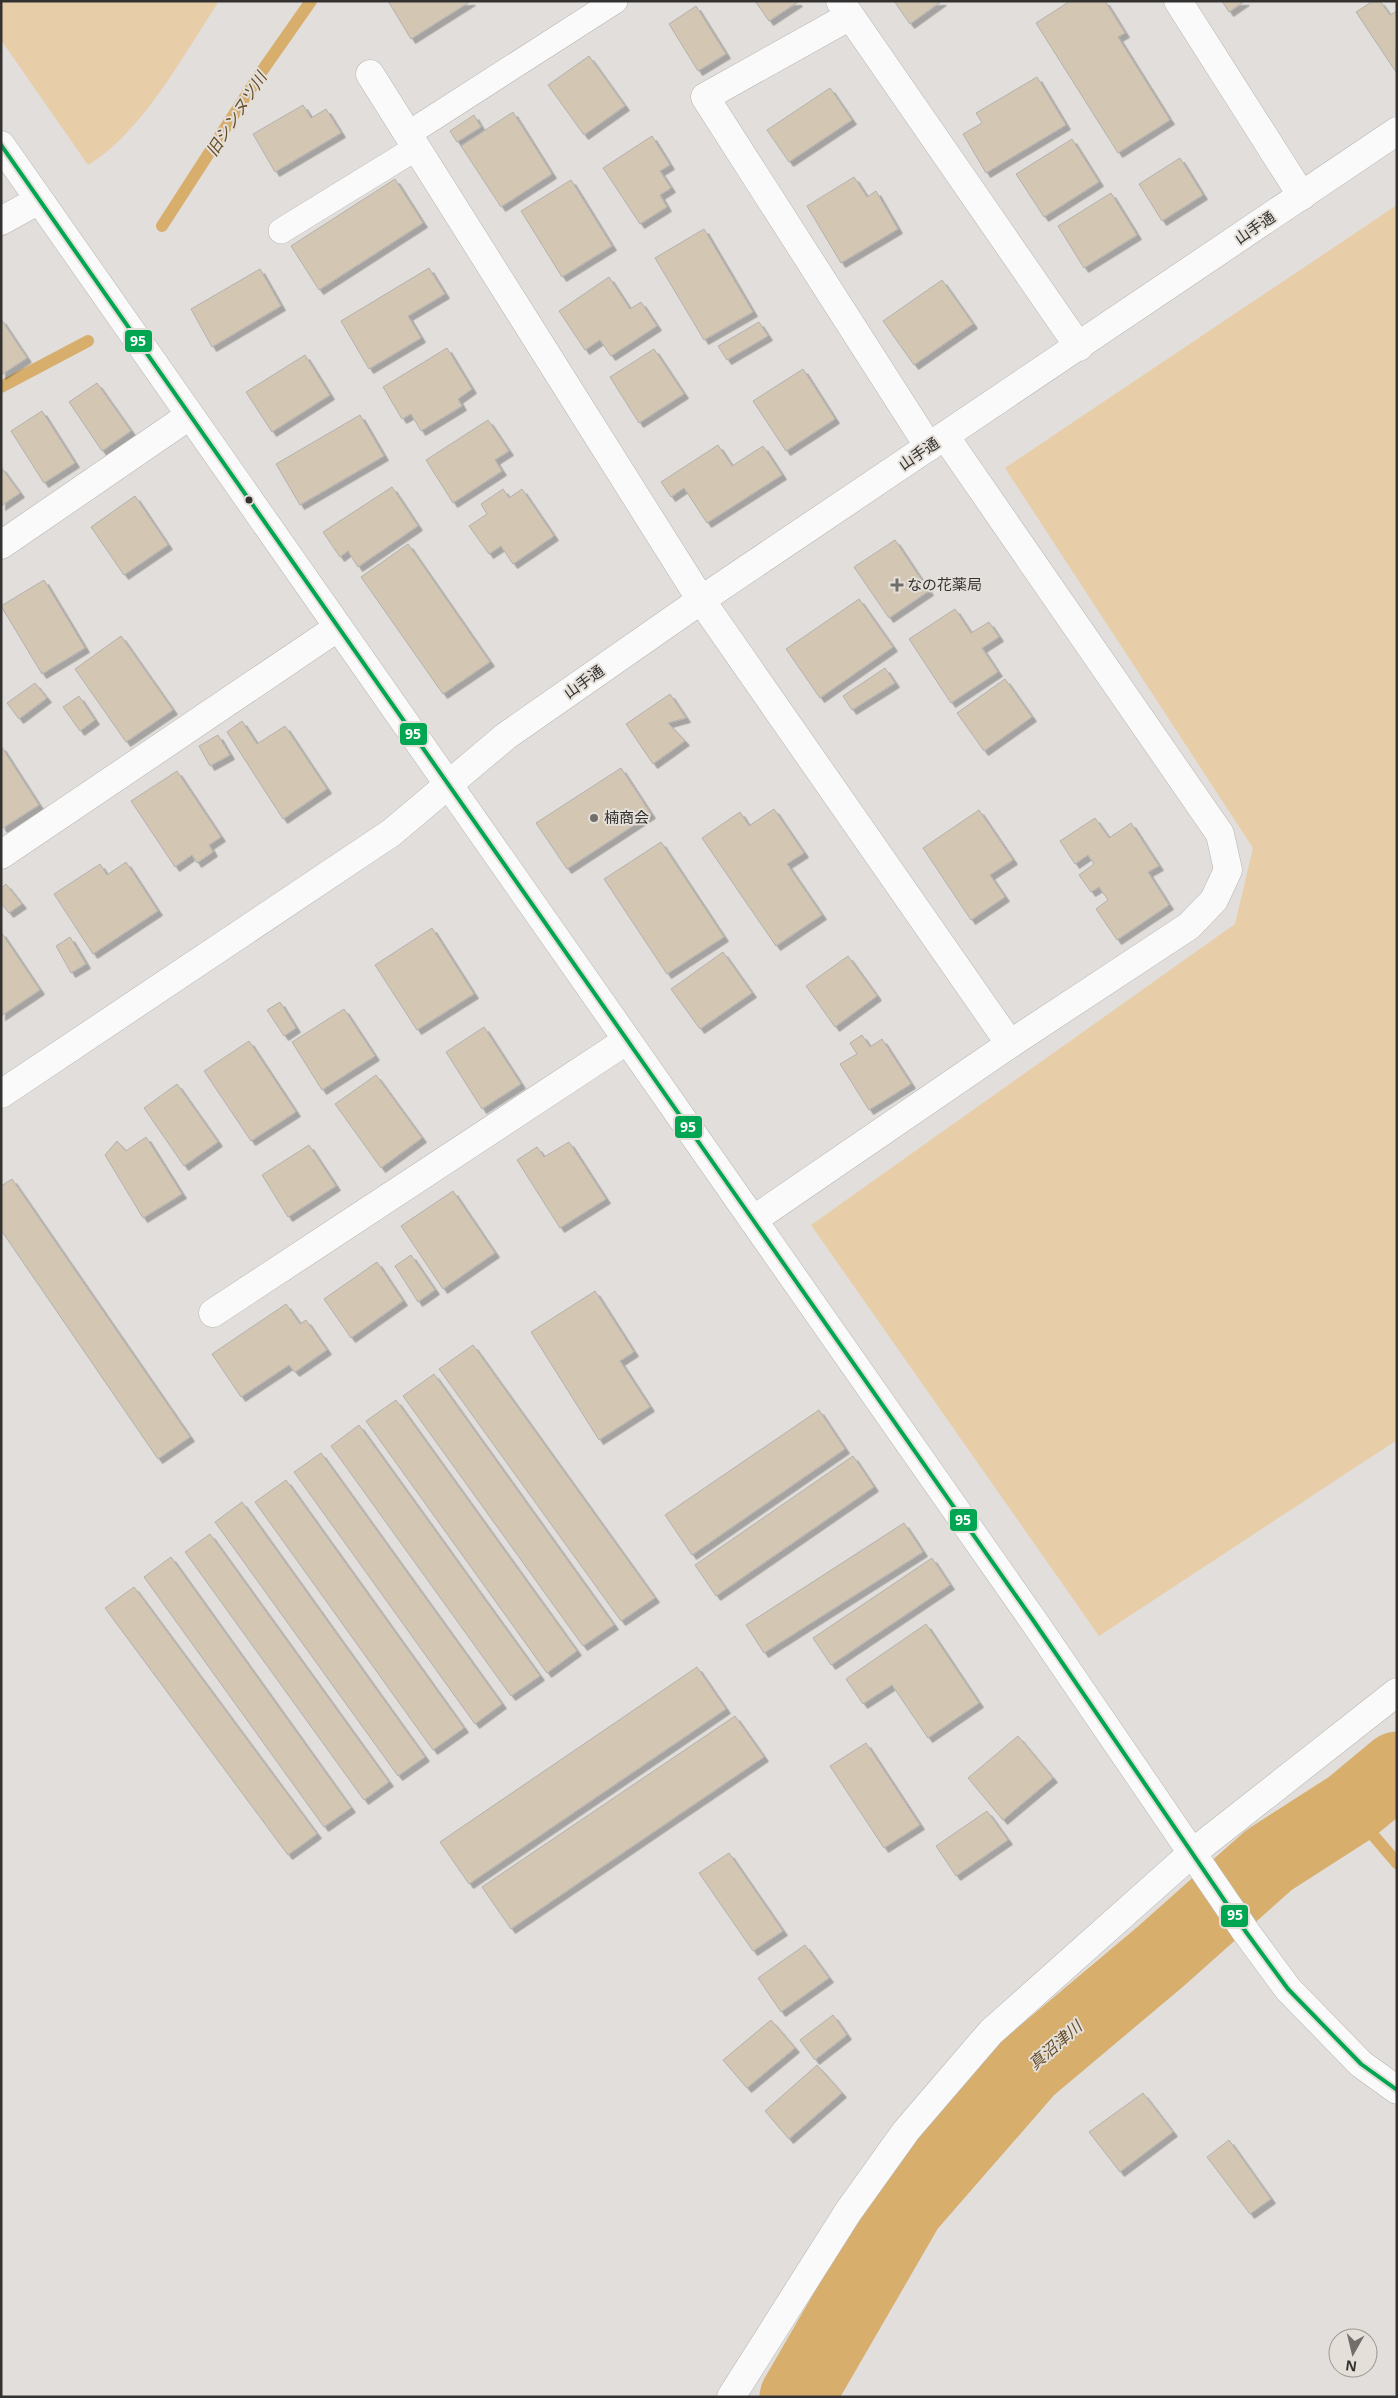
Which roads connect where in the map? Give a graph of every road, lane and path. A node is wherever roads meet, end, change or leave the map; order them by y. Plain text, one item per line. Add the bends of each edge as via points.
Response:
1 (615, 1) edge
2 (1178, 1) edge
3 (845, 9) edge
4 (370, 74) dead end
5 (1397, 131) edge
6 (412, 141) junction
7 (1, 145) edge
8 (1302, 196) junction
9 (39, 200) junction
10 (1, 221) edge
11 (281, 231) dead end
12 (1079, 347) junction
13 (189, 416) junction
14 (937, 442) junction
15 (1, 545) edge
16 (701, 600) junction
17 (337, 628) junction
18 (446, 784) junction
19 (1, 854) edge
20 (626, 1041) junction
21 (1010, 1044) junction
22 (1, 1094) edge
23 (753, 1220) junction
24 (213, 1314) dead end
25 (1397, 1692) edge
26 (1198, 1863) junction
27 (1397, 2090) edge
28 (731, 2397) edge

1 - 6 lane
2 - 8 street
3 - 12 street
3 - 14 street via 704,98
4 - 6 street
5 - 8 street, 山手通
6 - 11 lane
6 - 16 street
7 - 9 street
8 - 12 street, 山手通
9 - 10 street
9 - 13 street
12 - 14 street, 山手通
13 - 15 street
13 - 17 street
14 - 16 street, 山手通
14 - 21 street via 1220,834 1228,870 1214,900 1189,926
16 - 18 street, 山手通 via 506,736
16 - 21 street
17 - 18 street
17 - 19 street
18 - 20 street
18 - 22 street, 山手通 via 385,838
20 - 23 street
20 - 24 street
21 - 23 street
23 - 26 street via 1030,1615
25 - 26 street
26 - 27 street via 1288,1990 1361,2064
26 - 28 street via 991,2032 906,2131 848,2212

